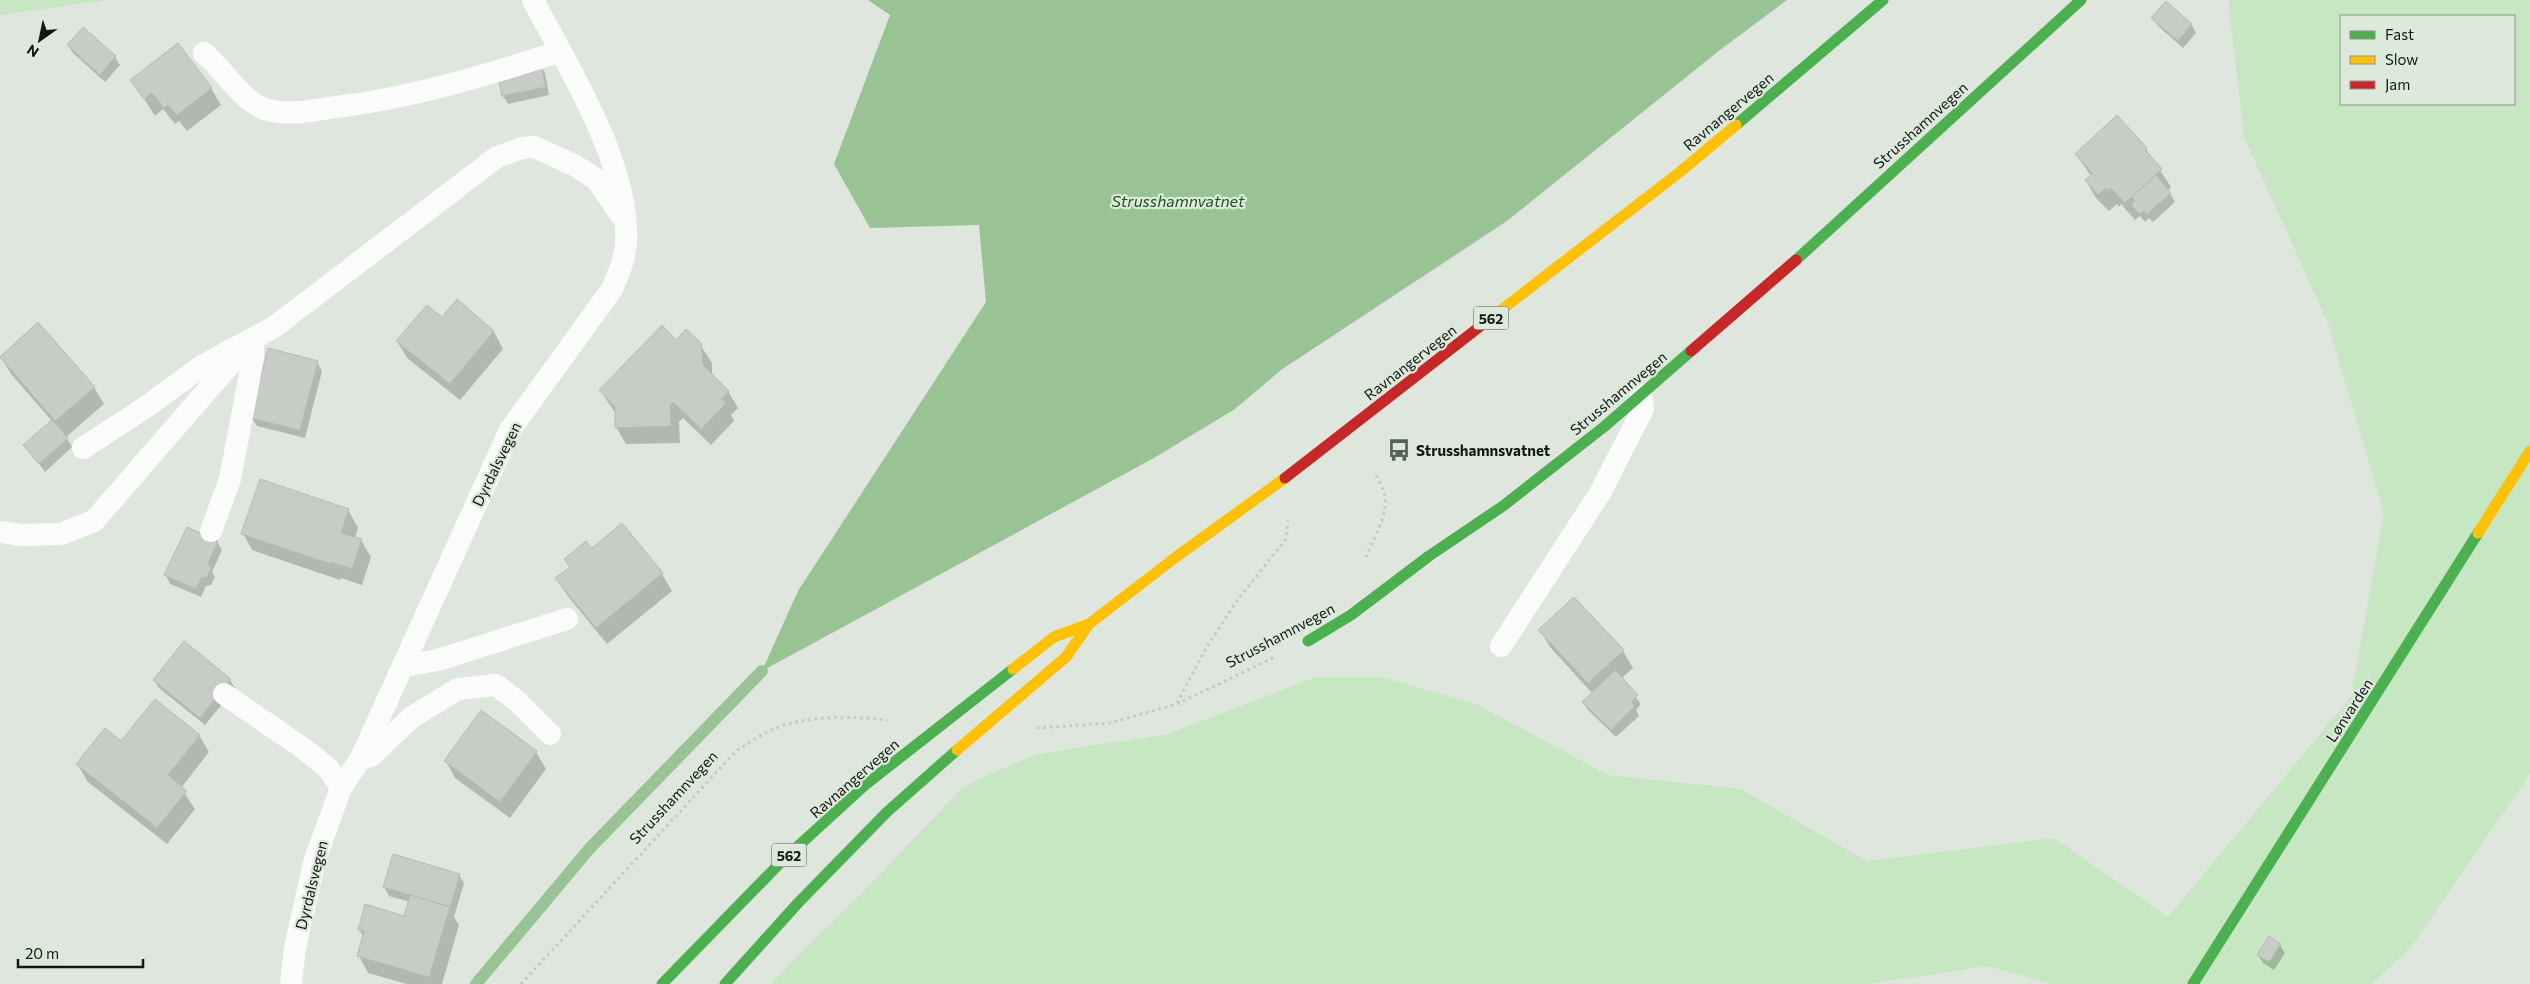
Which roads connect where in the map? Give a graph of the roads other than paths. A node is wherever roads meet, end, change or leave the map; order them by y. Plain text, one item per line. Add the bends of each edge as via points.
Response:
1 (533, 0) edge
2 (1883, 0) edge
3 (2081, 0) edge
4 (204, 53) dead end
5 (561, 54) junction
6 (624, 220) junction
7 (251, 340) junction
8 (1641, 394) junction
9 (82, 448) dead end
10 (2530, 451) edge
11 (211, 531) dead end
12 (0, 532) edge
13 (567, 619) dead end
14 (1089, 624) junction
15 (1308, 641) road end
16 (1501, 646) dead end
17 (404, 666) junction
18 (224, 694) dead end
19 (550, 734) dead end
20 (361, 758) junction
21 (341, 788) junction
22 (291, 984) edge
23 (662, 984) edge
24 (725, 984) edge
25 (2193, 984) edge

1 - 5 lane, Dyrdalsvegen
2 - 14 main road, Ravnangervegen / 562 via 1680,172 1292,473
3 - 8 main road, Strusshamnvegen via 1795,261
4 - 5 lane via 251,102 265,110 291,113 380,102
5 - 6 lane, Dyrdalsvegen via 598,124 621,197
6 - 7 lane via 596,179 534,147 522,148 497,157 481,168 298,309
6 - 17 lane, Dyrdalsvegen via 623,264 612,289 510,430
7 - 9 lane via 202,366
7 - 11 lane via 253,358 230,479
7 - 12 lane via 94,521 61,534
8 - 15 main road, Strusshamnvegen via 1503,506
8 - 16 lane via 1643,409 1600,493
10 - 25 main road, Lønvarden
13 - 17 lane via 438,660
14 - 23 main road, Ravnangervegen / 562 via 1054,637 865,785 784,860
14 - 24 main road, Ravnangervegen / 562 via 1066,657 886,812 798,902
17 - 20 lane, Dyrdalsvegen
18 - 21 lane via 328,768
19 - 20 lane, Dyrdalsvegen via 496,684 458,689 412,717 371,756
20 - 21 lane, Dyrdalsvegen
21 - 22 lane, Dyrdalsvegen via 315,859 295,948

